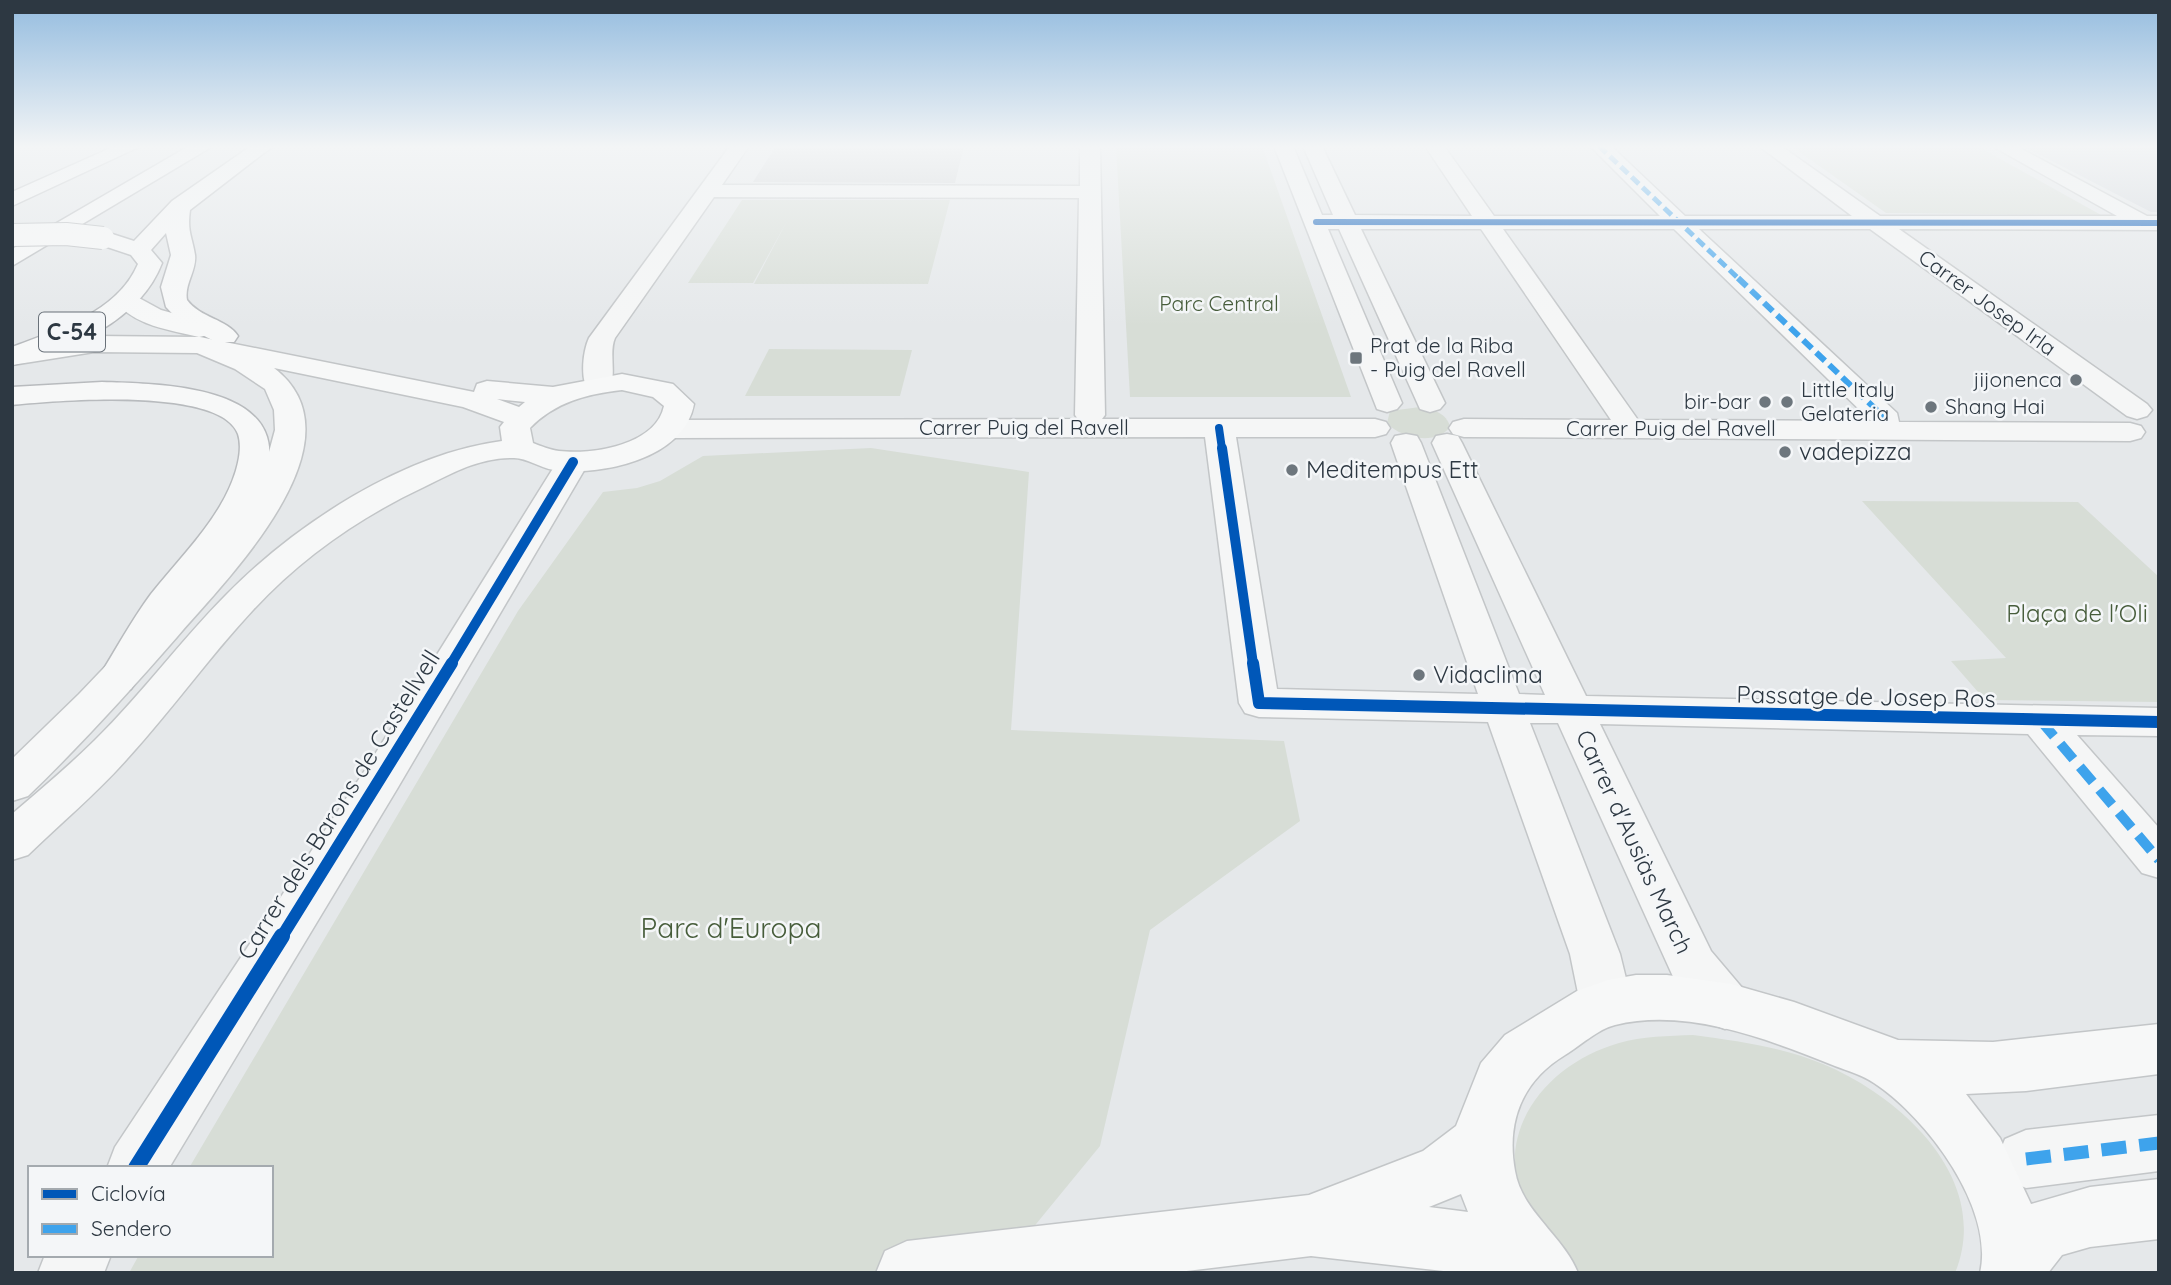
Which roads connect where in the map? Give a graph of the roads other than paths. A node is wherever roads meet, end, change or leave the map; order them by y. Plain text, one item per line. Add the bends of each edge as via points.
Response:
1 (63, 206) edge
2 (102, 206) edge
3 (180, 206) joint
4 (697, 206) edge
5 (1090, 206) edge
6 (1309, 206) edge
7 (1340, 206) edge
8 (1478, 206) edge
9 (1664, 206) edge
10 (1852, 206) edge
11 (2117, 206) edge
12 (1873, 221) junction
13 (1316, 222) junction
14 (1348, 222) junction
15 (1490, 223) junction
16 (1682, 223) junction
17 (2154, 225) edge
18 (12, 235) edge
19 (139, 250) junction
20 (12, 259) edge
21 (128, 300) junction
22 (213, 340) junction
23 (12, 357) edge
24 (598, 384) junction
25 (12, 396) edge
26 (555, 396) junction
27 (1430, 403) junction
28 (1090, 415) junction
29 (1625, 418) junction
30 (1886, 419) junction
31 (2137, 419) edge
32 (677, 422) junction
33 (1385, 423) junction
34 (1219, 428) junction
35 (1456, 429) junction
36 (520, 433) junction
37 (2159, 444) edge
38 (573, 462) junction
39 (117, 680) junction
40 (1505, 710) junction
41 (1572, 712) junction
42 (2041, 721) junction
43 (2159, 723) edge
44 (12, 785) edge
45 (12, 842) edge
46 (2159, 860) edge
47 (1606, 1003) junction
48 (1725, 1006) junction
49 (2159, 1049) edge
50 (1894, 1065) junction
51 (1481, 1143) junction
52 (2159, 1143) edge
53 (2026, 1159) dead end
54 (137, 1166) edge
55 (2159, 1209) edge
56 (1311, 1225) junction
57 (79, 1257) edge
58 (1540, 1266) edge
59 (2014, 1268) edge
60 (69, 1273) edge
61 (907, 1273) edge

1 - 18 main road
2 - 20 main road
3 - 19 main road
3 - 22 main road via 176,232 183,255 173,291 175,300
4 - 24 street via 602,338
5 - 28 street
6 - 13 street
7 - 14 street
8 - 15 street
9 - 16 street
10 - 12 street, Carrer Josep Irla
11 - 17 street
12 - 16 street
12 - 17 street
12 - 31 street, Carrer Josep Irla
13 - 14 street
13 - 33 street
14 - 15 street
14 - 27 street
15 - 16 street
15 - 29 street
16 - 30 street
18 - 19 main road, bridge via 103,237
19 - 21 main road, C-54 / C-54 via 150,263 146,281
21 - 22 main road via 139,311
21 - 23 main road, C-54 / C-54 via 82,328
22 - 23 main road via 94,344
22 - 26 main road via 504,394
22 - 36 main road via 470,400
22 - 39 main road via 283,393 289,416 289,449 272,489 236,549
24 - 26 main road
24 - 32 main road via 622,382 660,388 680,403
25 - 39 main road via 110,390 180,394 230,409 251,428 255,444 244,493 162,605
26 - 36 main road
27 - 33 street via 1408,400
27 - 35 street
28 - 32 street, Carrer Puig del Ravell
28 - 33 street, Carrer Puig del Ravell
29 - 30 street, Carrer Puig del Ravell
29 - 35 street, Carrer Puig del Ravell
30 - 31 street, Carrer Puig del Ravell
31 - 35 street, Carrer Puig del Ravell
31 - 37 street
32 - 34 street, Carrer Puig del Ravell
32 - 38 main road via 635,451
33 - 34 street, Carrer Puig del Ravell
33 - 35 street
33 - 40 street
34 - 40 street, Passatge de Josep Ros via 1259,703
35 - 41 street, Carrer d'Ausiàs March
36 - 38 main road via 540,458
36 - 45 main road via 384,493 306,542 241,601 111,750
38 - 54 street, Carrer dels Barons de Castellvell via 383,778
39 - 44 main road via 70,732
40 - 41 street, Passatge de Josep Ros
40 - 47 street via 1595,954
41 - 42 street, Passatge de Josep Ros
41 - 48 street, Carrer d'Ausiàs March via 1693,966
42 - 43 street, Passatge de Josep Ros
42 - 46 street
47 - 48 main road via 1660,999
47 - 51 main road via 1513,1062 1497,1085
48 - 50 main road via 1763,1013
49 - 50 main road via 1998,1068 1935,1070
50 - 59 main road via 1941,1107 1978,1152 2004,1209
51 - 56 main road via 1443,1173
51 - 58 main road via 1485,1182 1497,1211
52 - 53 street
55 - 59 main road via 2090,1217 2044,1229
56 - 58 main road via 1463,1242
56 - 61 main road
57 - 60 street

